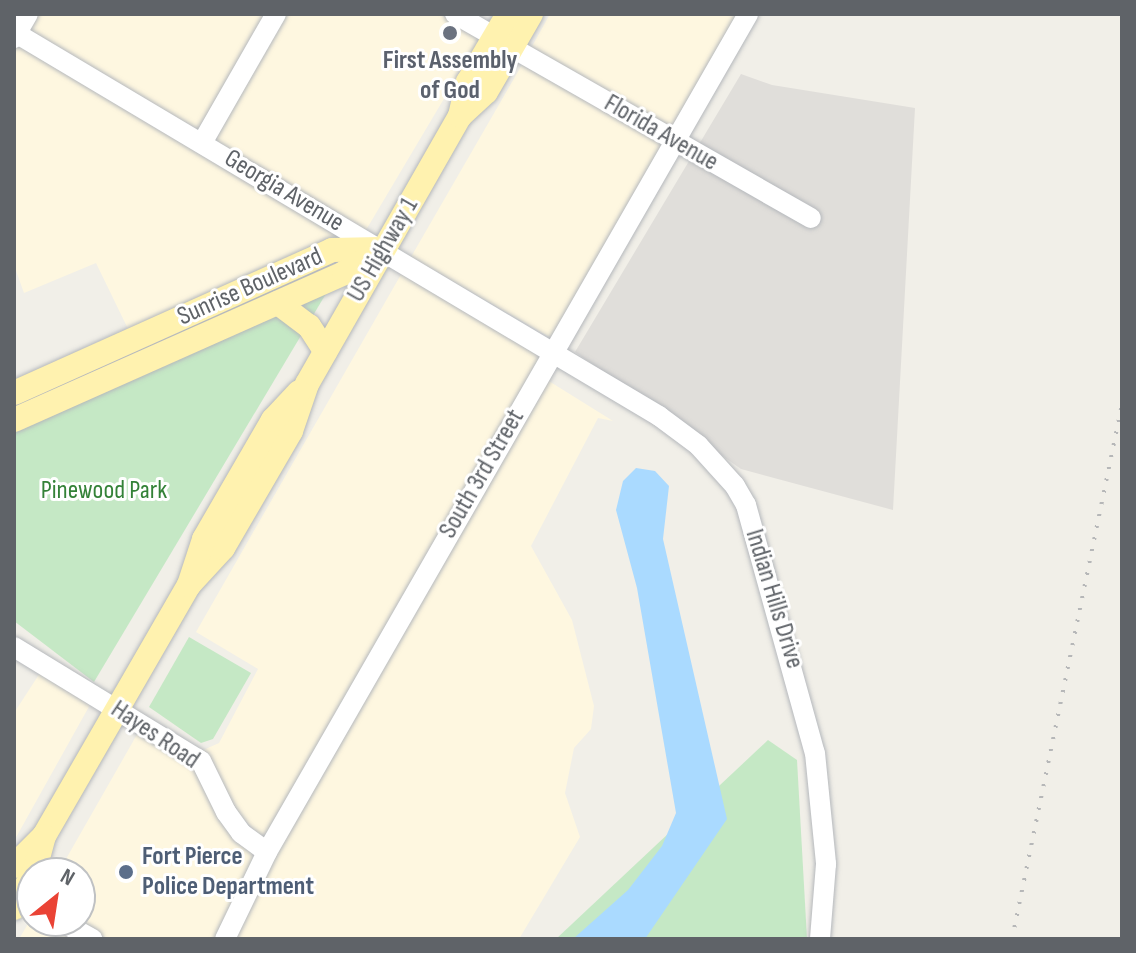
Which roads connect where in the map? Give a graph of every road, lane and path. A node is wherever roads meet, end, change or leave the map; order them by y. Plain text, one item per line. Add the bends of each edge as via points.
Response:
1 (28, 14) edge
2 (276, 14) edge
3 (455, 14) edge
4 (508, 14) edge
5 (531, 14) edge
6 (748, 14) edge
7 (15, 34) edge
8 (503, 42) junction
9 (675, 142) junction
10 (202, 143) junction
11 (811, 218) dead end
12 (383, 249) junction
13 (278, 303) junction
14 (325, 351) junction
15 (554, 352) junction
16 (14, 393) edge
17 (14, 420) edge
18 (14, 647) edge
19 (117, 709) junction
20 (44, 836) junction
21 (267, 852) junction
22 (37, 857) edge
23 (14, 866) edge
24 (225, 939) edge
25 (820, 939) edge

1 - 7 street
2 - 10 street
3 - 8 street, Florida Avenue
4 - 8 main road, US Highway 1
5 - 8 main road, US Highway 1
6 - 9 street, South 3rd Street
7 - 10 street, Georgia Avenue
8 - 9 street, Florida Avenue
8 - 12 main road, US Highway 1 via 468,82 460,116
9 - 11 street, Florida Avenue
9 - 15 street, South 3rd Street
10 - 12 street, Georgia Avenue
12 - 13 main road, Sunrise Boulevard
12 - 14 main road, US Highway 1
12 - 15 street, Georgia Avenue
12 - 16 main road, Sunrise Boulevard via 332,250
13 - 14 main road via 309,326
13 - 17 main road, Sunrise Boulevard
14 - 19 main road, US Highway 1 via 291,431 223,548 189,585
15 - 21 street, South 3rd Street
15 - 25 street, Indian Hills Drive via 698,445 746,505 815,753 826,864
18 - 19 street, Hayes Road
19 - 20 main road, US Highway 1
19 - 21 street, Hayes Road via 201,761 241,833
20 - 22 main road, US Highway 1
20 - 23 main road, US Highway 1
21 - 24 street, South 3rd Street

